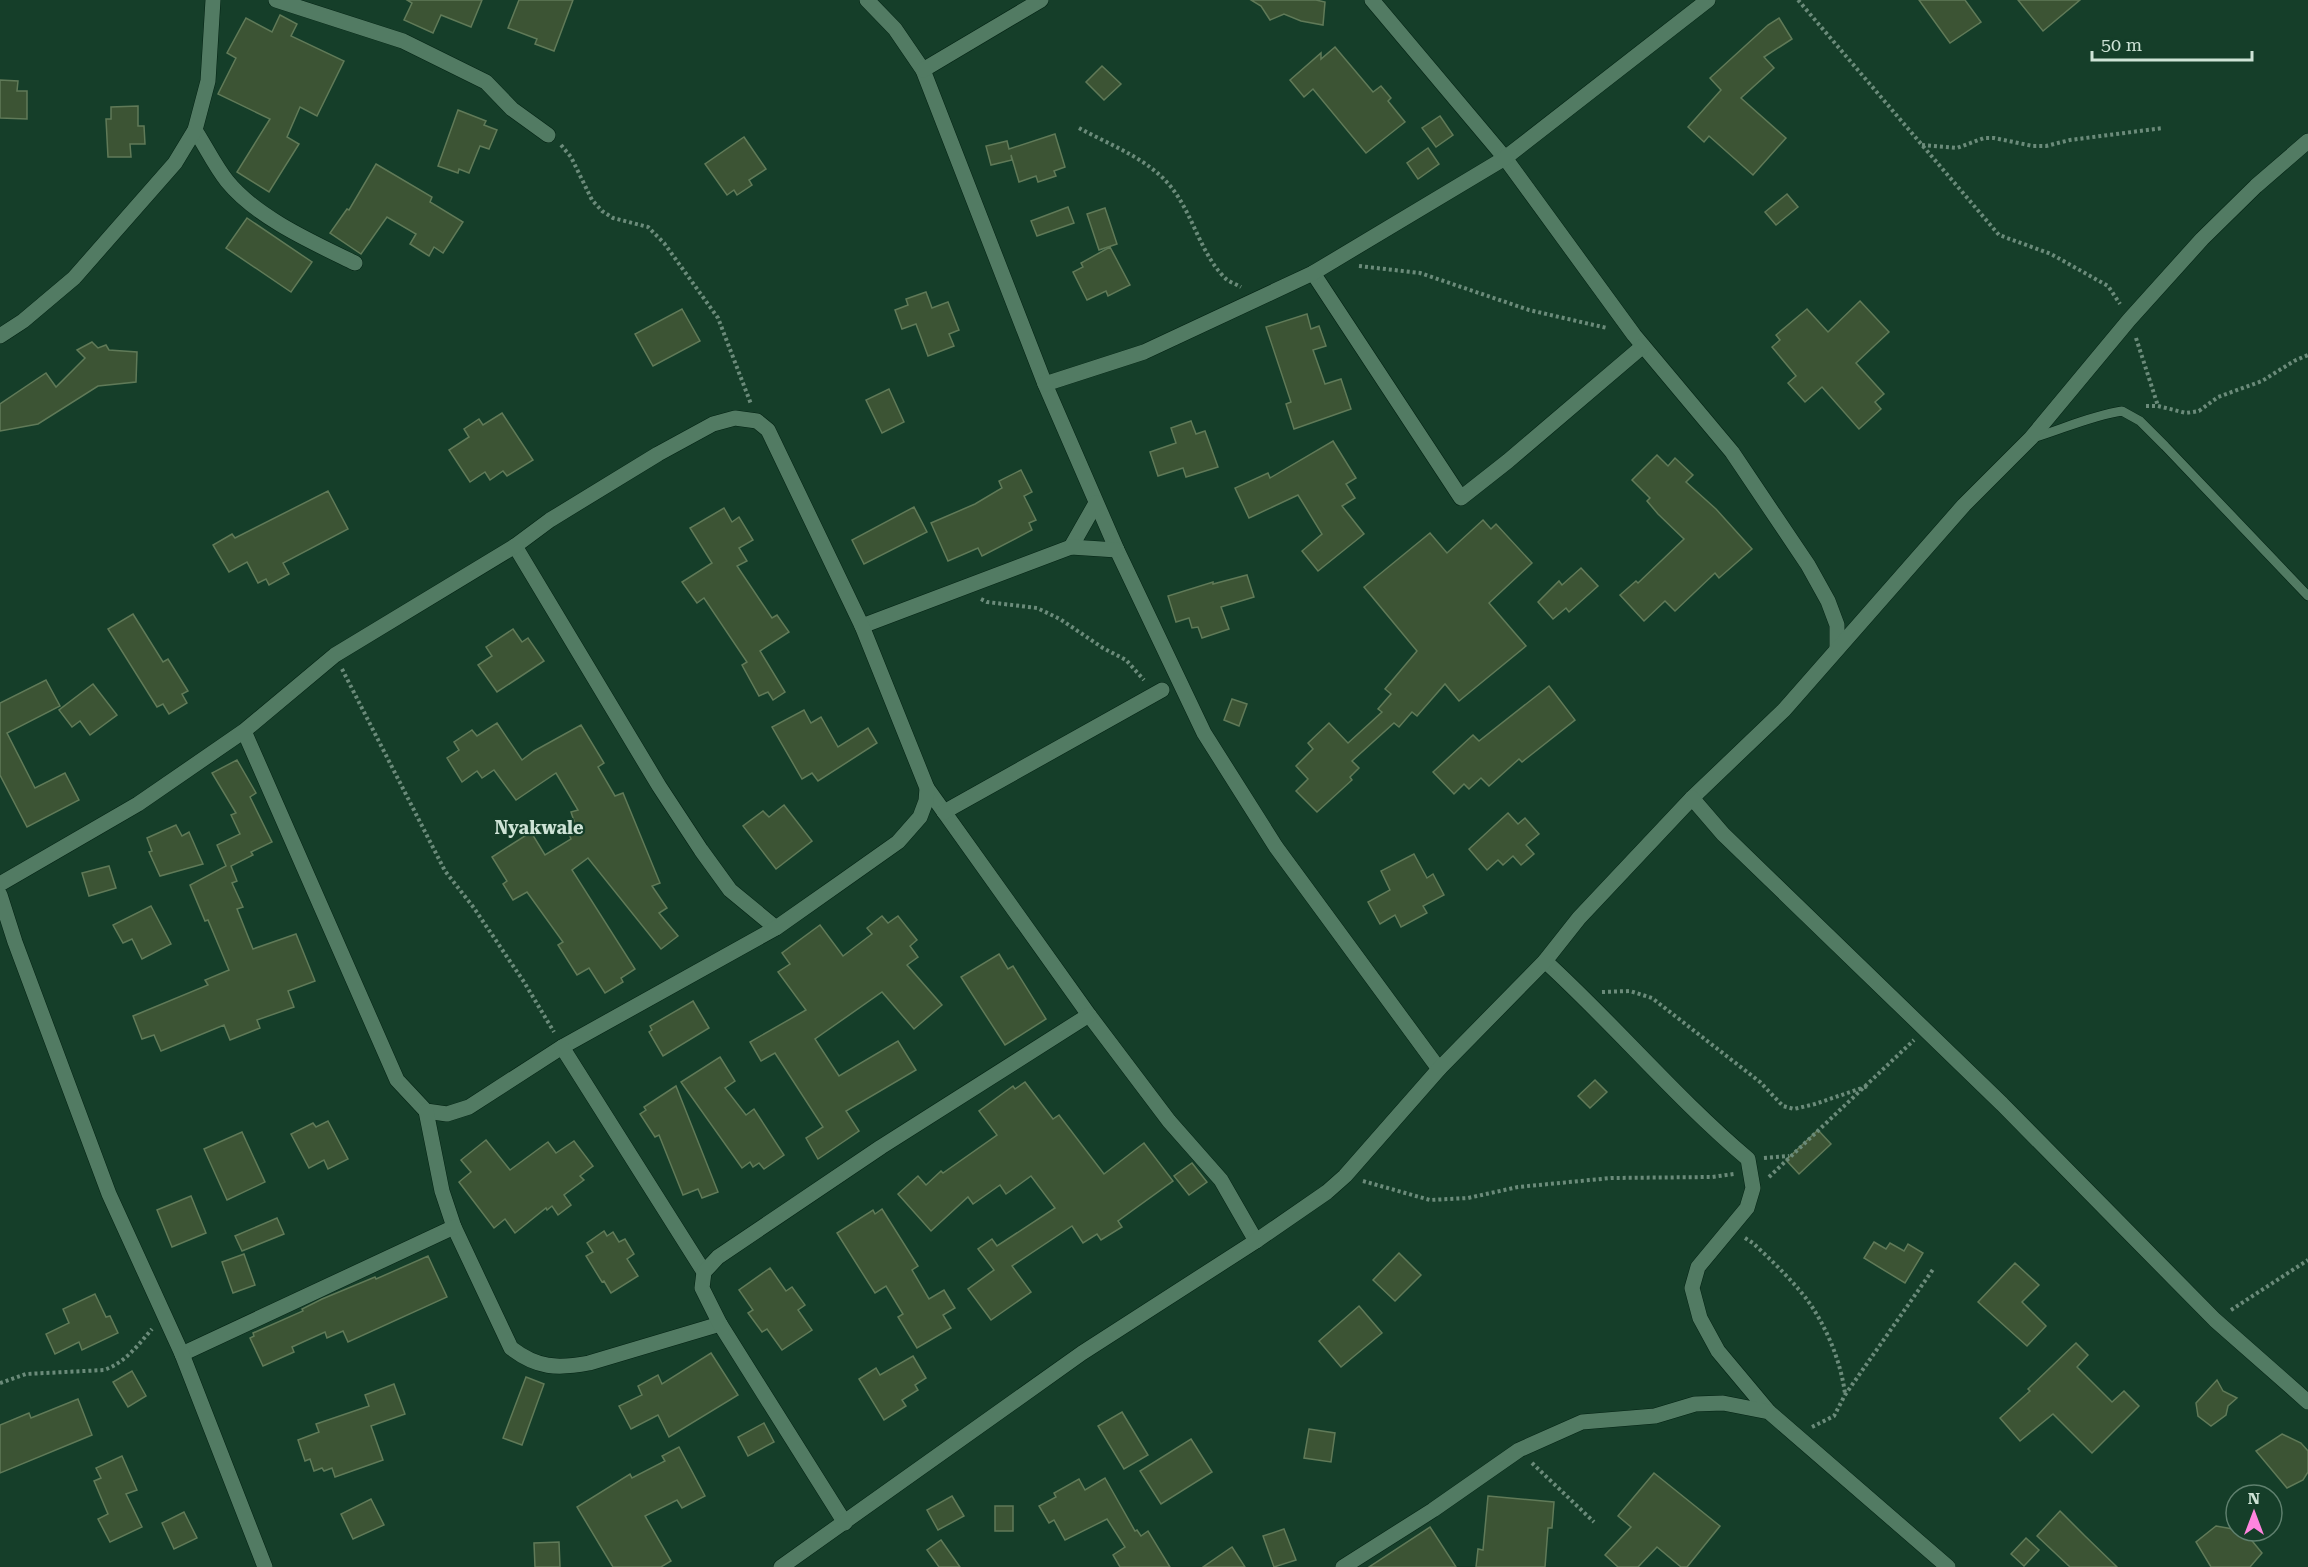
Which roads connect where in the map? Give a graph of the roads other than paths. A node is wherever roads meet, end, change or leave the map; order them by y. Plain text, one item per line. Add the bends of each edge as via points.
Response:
1 (213, 0) edge
2 (276, 0) edge
3 (867, 0) edge
4 (1041, 0) edge
5 (1372, 0) edge
6 (1708, 0) edge
7 (923, 70) junction
8 (195, 130) junction
9 (548, 135) road end
10 (2308, 141) edge
11 (1505, 158) junction
12 (356, 263) dead end
13 (1313, 273) junction
14 (0, 336) edge
15 (1639, 340) junction
16 (1045, 384) junction
17 (2031, 438) junction
18 (1096, 503) junction
19 (515, 546) junction
20 (1071, 547) junction
21 (1117, 550) junction
22 (2308, 596) edge
23 (862, 626) junction
24 (1837, 648) junction
25 (1162, 690) road end
26 (244, 731) junction
27 (927, 788) junction
28 (1692, 798) junction
29 (944, 812) junction
30 (0, 884) edge
31 (0, 895) edge
32 (776, 927) junction
33 (1545, 961) junction
34 (1089, 1015) junction
35 (562, 1047) junction
36 (1439, 1069) junction
37 (426, 1111) junction
38 (454, 1227) junction
39 (1256, 1241) junction
40 (704, 1272) junction
41 (720, 1324) junction
42 (182, 1354) junction
43 (2308, 1402) edge
44 (1769, 1412) junction
45 (845, 1523) junction
46 (265, 1567) edge
47 (781, 1567) edge
48 (1343, 1567) edge
49 (1948, 1567) edge

1 - 8 street via 208,81
2 - 9 street via 404,41 486,82 512,109
3 - 7 street via 895,29
4 - 7 street
5 - 11 street
6 - 11 street
7 - 16 street
8 - 12 street via 228,182 263,214
8 - 14 street via 154,190 74,278
10 - 17 street via 2226,214 2129,320
11 - 13 street
11 - 15 street
13 - 15 street via 1461,498 1508,461
13 - 16 street via 1144,352
15 - 24 street via 1732,452 1808,565 1837,625
16 - 18 street
17 - 22 lane via 2122,411 2165,446
17 - 24 street via 1964,505
18 - 20 street
18 - 21 street
19 - 23 street via 560,514 713,424 735,418 757,422 768,430
19 - 26 street via 335,655
19 - 32 street via 701,850 730,890
20 - 21 street
20 - 23 street
21 - 36 street via 1204,734 1276,847
23 - 27 street
24 - 28 street via 1784,710
25 - 29 street
26 - 30 street via 138,804
26 - 37 street via 397,1080
27 - 29 street
27 - 32 street via 920,817 898,842
28 - 33 street via 1579,918
28 - 43 street via 1723,834 2010,1112 2215,1320
29 - 34 street
31 - 42 street via 109,1194
32 - 35 street
33 - 36 street
33 - 44 street via 1749,1165 1753,1188 1747,1208 1698,1267 1692,1287 1700,1318 1718,1351
34 - 39 street via 1169,1120 1221,1180
34 - 40 street via 881,1147 718,1257
35 - 37 street via 469,1107 447,1114
35 - 40 street
36 - 39 street via 1346,1176
37 - 38 street via 442,1191
38 - 41 street via 511,1348 526,1360 567,1367
38 - 42 street
39 - 45 street via 1082,1353
40 - 41 street via 702,1288
41 - 45 street
42 - 46 street
44 - 48 street via 1723,1403 1695,1404 1655,1416 1582,1422 1519,1450
44 - 49 street
45 - 47 street

